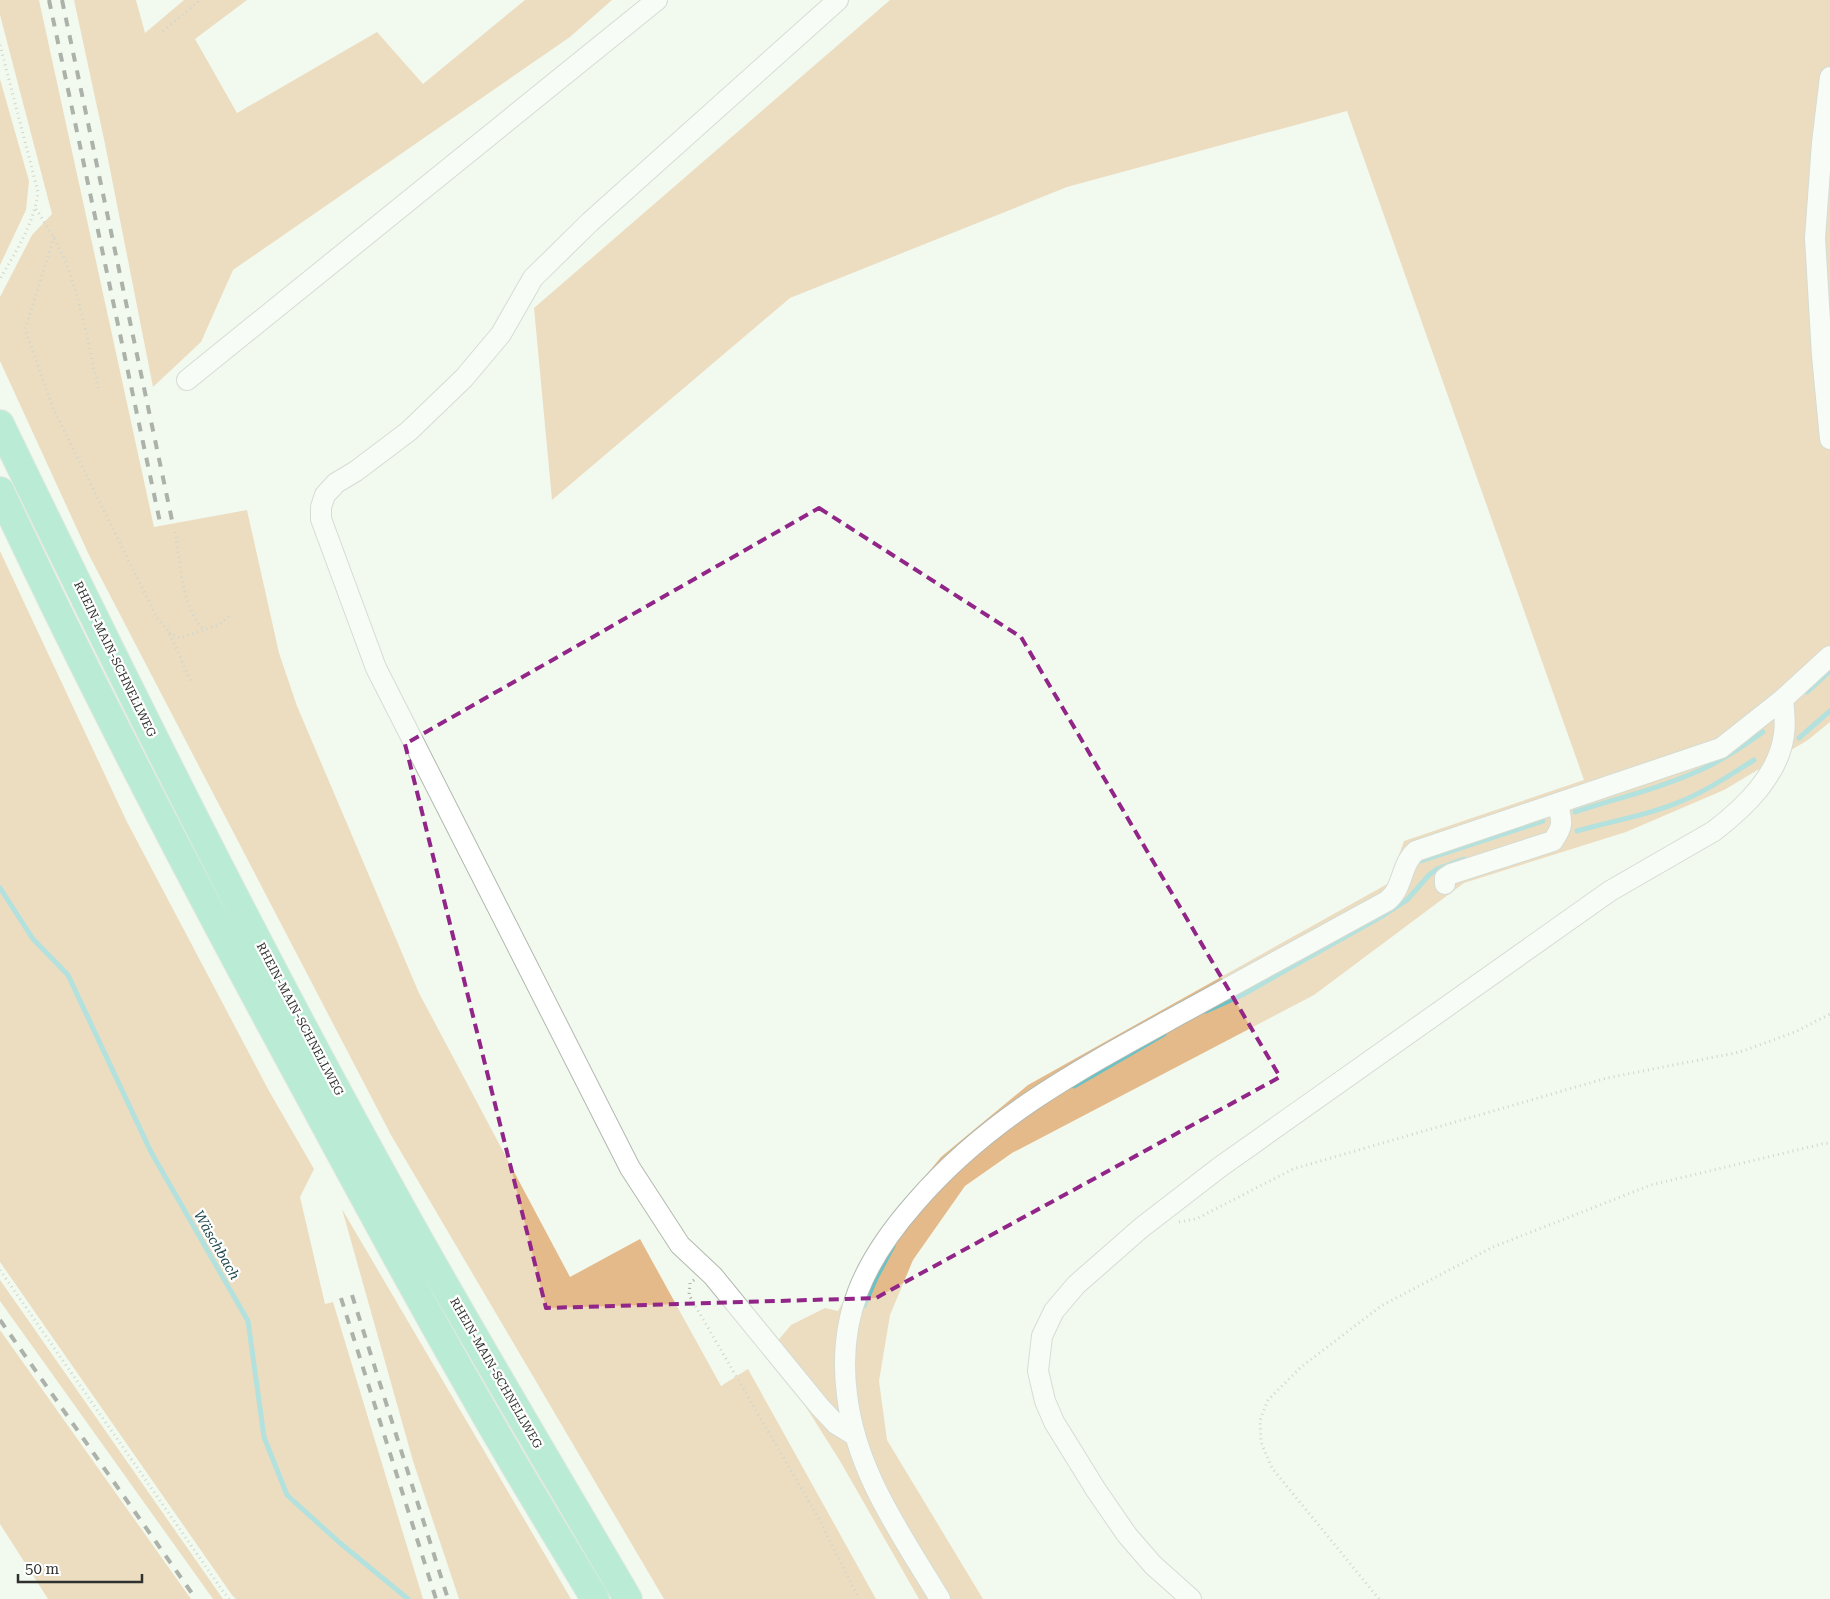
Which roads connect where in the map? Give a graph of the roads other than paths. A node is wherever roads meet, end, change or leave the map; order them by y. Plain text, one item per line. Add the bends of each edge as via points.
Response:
1 (657, 0) edge
2 (838, 0) edge
3 (1830, 76) edge
4 (187, 380) dead end
5 (0, 424) edge
6 (1830, 438) edge
7 (0, 491) edge
8 (1830, 656) edge
9 (1784, 699) junction
10 (1558, 804) junction
11 (1444, 884) dead end
12 (854, 1435) junction
13 (595, 1599) edge
14 (628, 1599) edge
15 (940, 1599) edge
16 (1191, 1599) edge

1 - 4 lane
2 - 12 lane via 590,222 534,278 501,334 464,378 409,431 336,483 325,495 321,519 376,668 630,1168 680,1245 713,1276 820,1407 836,1424
3 - 6 lane via 1815,238
5 - 14 highway, RHEIN-MAIN-SCHNELLWEG via 162,755 298,1016 409,1222
7 - 13 highway via 134,766 264,1013 497,1434
8 - 9 lane
9 - 10 lane via 1721,748
9 - 16 lane via 1784,734 1774,764 1759,790 1726,822 1610,891 1220,1167 1134,1234 1076,1285 1054,1311 1042,1336 1038,1371 1054,1422 1127,1535 1153,1565
10 - 11 lane via 1562,829 1553,841 1451,874 1445,878
10 - 12 lane via 1416,851 1406,864 1398,890 1387,901 1093,1062 1032,1099 975,1143 932,1183 902,1218 877,1253 858,1291 846,1332 845,1353
12 - 15 lane via 881,1501

